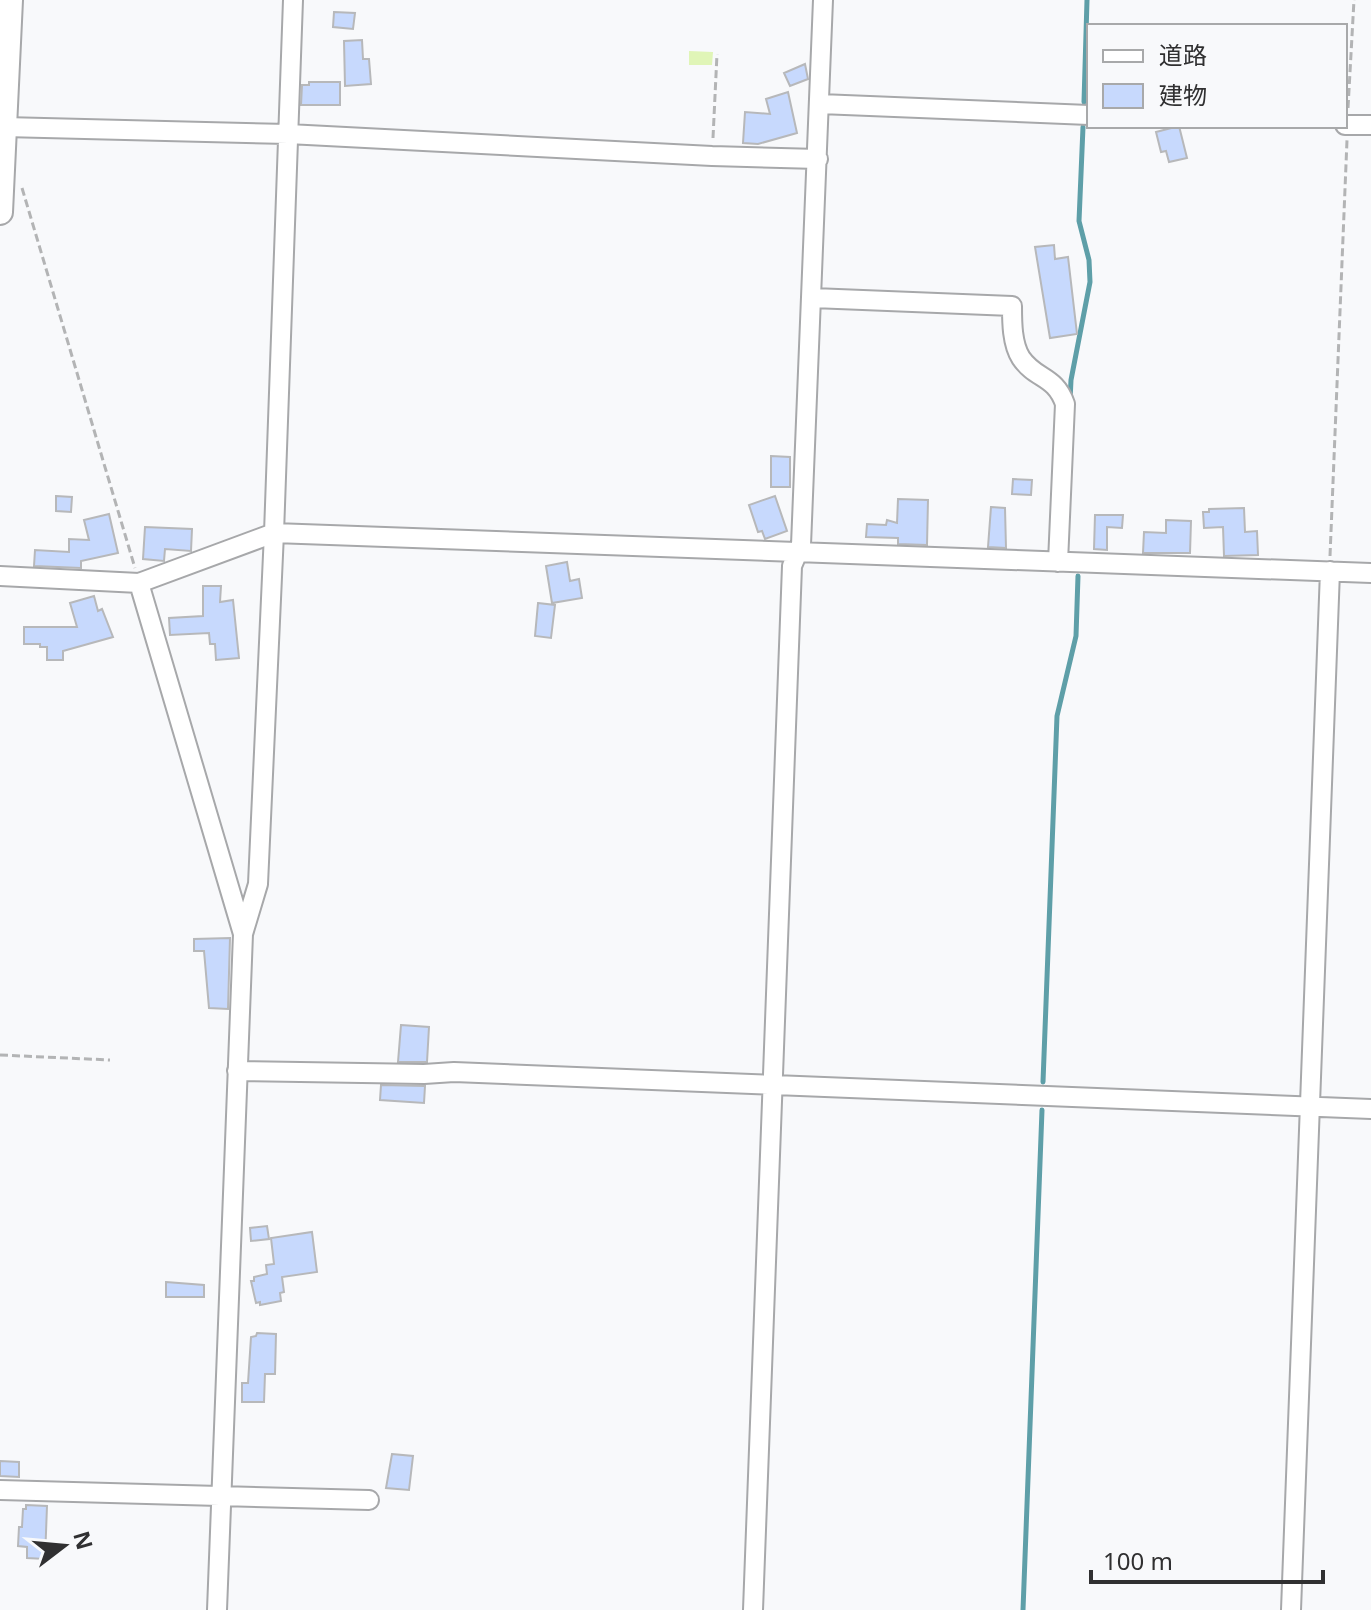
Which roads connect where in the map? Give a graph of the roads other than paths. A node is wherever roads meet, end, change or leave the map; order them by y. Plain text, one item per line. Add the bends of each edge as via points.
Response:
1 (10, 0) edge
2 (293, 0) edge
3 (823, 0) edge
4 (820, 104) junction
5 (1087, 115) edge
6 (1347, 125) edge
7 (1371, 125) edge
8 (4, 127) junction
9 (288, 134) junction
10 (818, 159) junction
11 (2, 173) edge
12 (0, 212) edge
13 (813, 298) junction
14 (274, 533) junction
15 (798, 554) junction
16 (1058, 562) junction
17 (1330, 571) junction
18 (1371, 573) edge
19 (0, 576) edge
20 (139, 583) junction
21 (243, 934) junction
22 (237, 1071) junction
23 (773, 1084) junction
24 (1309, 1107) junction
25 (1371, 1109) edge
26 (0, 1490) edge
27 (222, 1497) junction
28 (369, 1500) dead end
29 (217, 1610) edge
30 (753, 1610) edge
31 (1291, 1610) edge

1 - 8 street
2 - 9 street
3 - 4 street
4 - 5 street
4 - 10 street
6 - 7 street
8 - 9 street
8 - 11 street
9 - 10 street
9 - 14 street
10 - 13 street
11 - 12 street
13 - 15 street
13 - 16 street via 1012,306 1020,357 1053,382 1065,404
14 - 15 street
14 - 20 street
14 - 21 street via 258,884
15 - 16 street
15 - 23 street via 792,566
16 - 17 street
17 - 18 street
17 - 24 street
19 - 20 street
20 - 21 street
21 - 22 street
22 - 23 street via 454,1072
22 - 27 street
23 - 24 street
23 - 30 street
24 - 25 street
24 - 31 street
26 - 27 street
27 - 28 street
27 - 29 street

